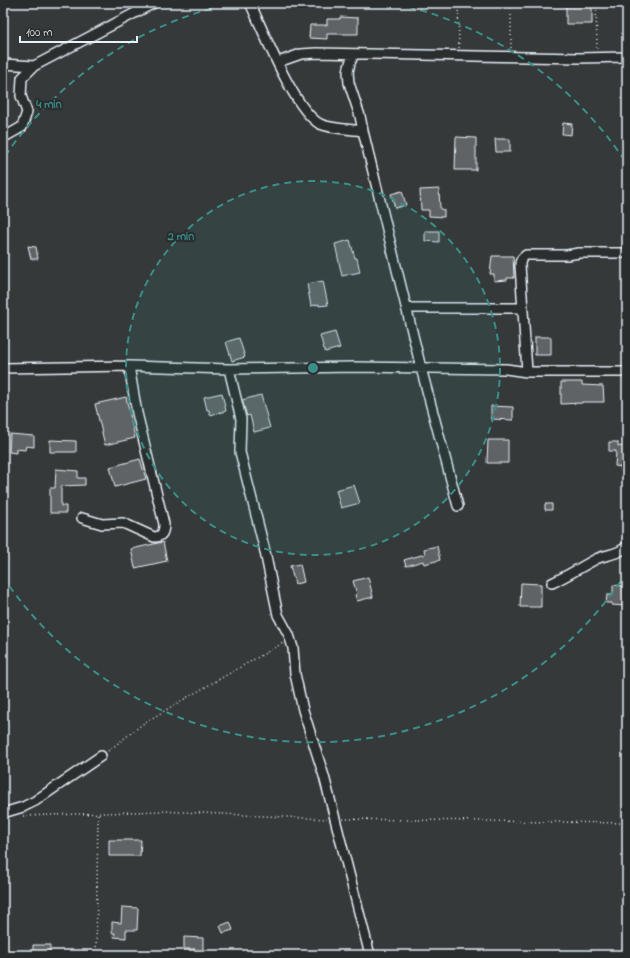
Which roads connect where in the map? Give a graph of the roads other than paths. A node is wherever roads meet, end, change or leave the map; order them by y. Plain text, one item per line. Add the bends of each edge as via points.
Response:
1 (154, 3) edge
2 (250, 3) edge
3 (354, 54) junction
4 (627, 57) edge
5 (278, 62) junction
6 (3, 64) edge
7 (34, 66) junction
8 (363, 130) junction
9 (3, 136) edge
10 (627, 253) edge
11 (407, 308) junction
12 (523, 308) junction
13 (129, 366) junction
14 (3, 368) edge
15 (421, 368) junction
16 (229, 369) junction
17 (527, 372) junction
18 (627, 372) edge
19 (458, 506) dead end
20 (82, 518) dead end
21 (627, 546) edge
22 (552, 583) dead end
23 (101, 756) road end
24 (3, 813) edge
25 (370, 955) edge

1 - 7 street
2 - 5 street
3 - 4 street via 598,59
3 - 5 street via 301,54
3 - 8 street via 348,72 349,83
5 - 8 street via 304,108 319,123 325,126
6 - 7 street
7 - 9 street via 22,78 21,96 27,112 22,127
8 - 11 street
10 - 12 street via 526,255 520,261
11 - 12 street
11 - 15 street
12 - 17 street
13 - 14 street
13 - 16 street
13 - 20 street via 164,530 158,537 154,537 123,523 102,524
15 - 16 street
15 - 17 street via 506,369
15 - 19 street
16 - 25 street via 241,418 240,452 278,615 293,648 295,674 303,710 324,776
17 - 18 street
21 - 22 street
23 - 24 street via 35,801

